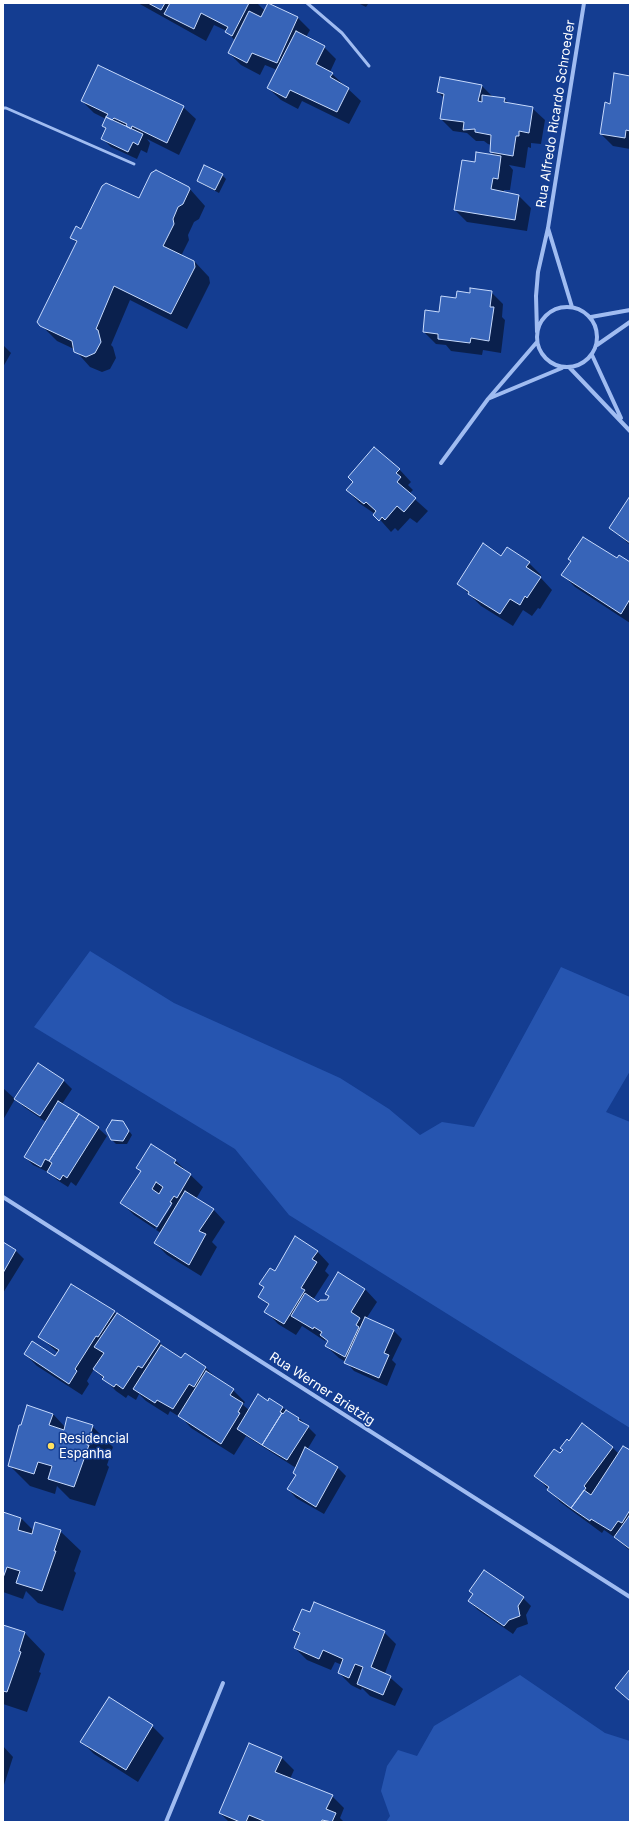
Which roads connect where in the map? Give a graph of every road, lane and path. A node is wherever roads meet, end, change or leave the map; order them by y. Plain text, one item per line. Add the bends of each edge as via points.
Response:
1 (307, 3) edge
2 (584, 3) edge
3 (369, 66) dead end
4 (3, 108) edge
5 (134, 164) dead end
6 (548, 228) junction
7 (572, 307) junction
8 (630, 310) edge
9 (590, 317) junction
10 (630, 322) edge
11 (537, 332) junction
12 (537, 342) junction
13 (597, 345) junction
14 (592, 355) junction
15 (569, 367) junction
16 (562, 368) junction
17 (488, 399) junction
18 (623, 422) junction
19 (630, 430) edge
20 (441, 463) dead end
21 (3, 1196) edge
22 (630, 1597) edge
23 (223, 1683) dead end
24 (166, 1822) edge

1 - 3 lane via 342,32
2 - 6 street, Rua Alfredo Ricardo Schroeder
4 - 5 lane
6 - 7 street, Rua Alfredo Ricardo Schroeder
6 - 11 street, Rua Alfredo Ricardo Schroeder via 538,272
7 - 9 street via 582,310
7 - 11 street via 554,309 540,323
8 - 9 street
9 - 13 street via 596,326
10 - 13 street
11 - 12 street
12 - 16 street via 545,359
12 - 17 street
13 - 14 street
14 - 15 street via 579,366
14 - 18 street
15 - 16 street
15 - 18 street
16 - 17 street
17 - 20 street
18 - 19 street
21 - 22 street, Rua Werner Brietzig
23 - 24 street

